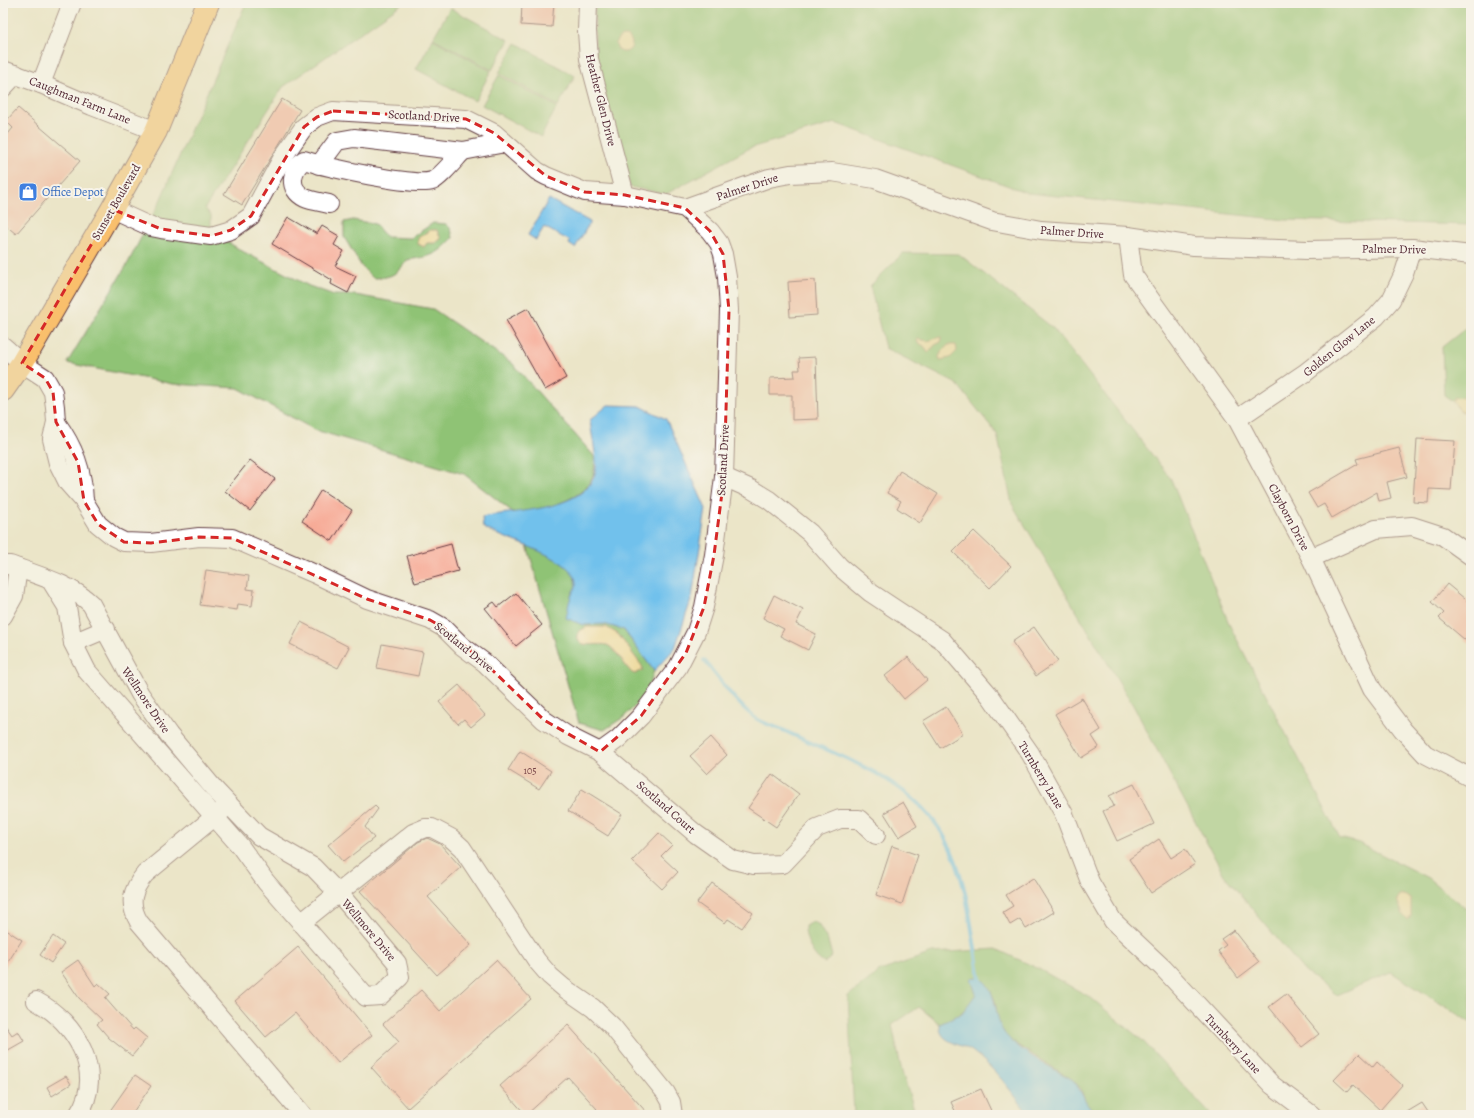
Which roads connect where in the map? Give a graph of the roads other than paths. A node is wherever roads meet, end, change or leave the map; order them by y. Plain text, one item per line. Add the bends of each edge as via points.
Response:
1 (72, 3) edge
2 (208, 3) edge
3 (588, 3) edge
4 (10, 72) edge
5 (41, 84) junction
6 (3, 88) edge
7 (156, 131) junction
8 (505, 143) junction
9 (463, 151) junction
10 (319, 165) junction
11 (625, 196) junction
12 (329, 204) dead end
13 (685, 208) junction
14 (112, 209) junction
15 (1128, 236) junction
16 (1412, 248) junction
17 (1471, 255) edge
18 (3, 346) edge
19 (22, 363) junction
20 (3, 390) edge
21 (1238, 419) junction
22 (724, 478) junction
23 (1471, 556) edge
24 (1311, 558) junction
25 (11, 567) edge
26 (51, 580) junction
27 (3, 616) edge
28 (106, 629) junction
29 (73, 643) junction
30 (600, 752) junction
31 (1471, 778) edge
32 (229, 805) junction
33 (215, 817) junction
34 (876, 834) dead end
35 (339, 894) junction
36 (301, 923) junction
37 (36, 1001) dead end
38 (78, 1115) edge
39 (303, 1115) edge
40 (673, 1115) edge
41 (1312, 1115) edge

1 - 5 street
2 - 7 main road, Sunset Boulevard
3 - 11 street, Heather Glen Drive via 586,31 589,59
4 - 5 street, Caughman Farm Lane
4 - 6 street
5 - 7 street, Caughman Farm Lane
7 - 14 main road, Sunset Boulevard
8 - 9 street
8 - 11 street, Scotland Drive via 546,176 585,192
8 - 14 street, Scotland Drive via 494,133 466,119 333,111 317,117 304,127 251,216 231,230 211,236 161,229
9 - 10 street via 354,138 337,141
9 - 10 street via 433,181 418,182
10 - 12 street via 304,160 293,173 294,189 303,197
11 - 13 street, Scotland Drive
13 - 15 street, Palmer Drive via 769,178 817,172 845,173 874,179 1008,225
13 - 22 street, Scotland Drive via 719,243 727,277 729,310
14 - 19 main road, Sunset Boulevard
15 - 16 street, Palmer Drive via 1194,246 1253,249
15 - 21 street, Clayborn Drive via 1133,275
16 - 17 street, Palmer Drive
16 - 21 street, Golden Glow Lane via 1391,300 1376,317 1305,373
18 - 19 street, Scotland Drive
19 - 20 main road, Sunset Boulevard
19 - 30 street, Scotland Drive via 45,378 52,392 56,422 52,439 58,463 68,483 84,501 98,524 114,537 124,542 151,544 199,537 232,538 367,599 430,620 444,628 462,646 485,663 544,720
21 - 24 street, Clayborn Drive
22 - 30 street, Scotland Drive via 704,607 686,653 641,716 618,739
22 - 41 street, Turnberry Lane via 769,500 810,533 840,566 871,593 942,640 992,697 1030,753 1064,814 1090,882 1113,921 1163,968 1272,1085
23 - 24 street via 1443,536 1412,526 1376,529
24 - 31 street, Clayborn Drive via 1372,689 1403,730 1426,754
25 - 26 street, Wellmore Drive
25 - 27 street via 14,596
26 - 28 street, Wellmore Drive via 81,594 91,604
26 - 29 street, Wellmore Drive via 66,607
28 - 29 street
28 - 32 street, Wellmore Drive via 122,664 140,694 169,735
29 - 33 street, Wellmore Drive via 87,670
30 - 34 street, Scotland Court via 696,834 733,860 754,865 783,864 817,828 840,819 859,819
32 - 33 street
32 - 35 street, Wellmore Drive via 259,836 313,867
33 - 36 street, Wellmore Drive
33 - 39 street via 145,874 136,884 132,893 132,903 139,922
35 - 36 street
35 - 36 street, Wellmore Drive via 398,963 400,977 380,996 366,997
35 - 40 street via 413,833 432,828 446,834 462,848 550,976 593,1008 612,1026 666,1093 671,1102
37 - 38 street via 48,1007 66,1023 80,1044 88,1063 89,1091

